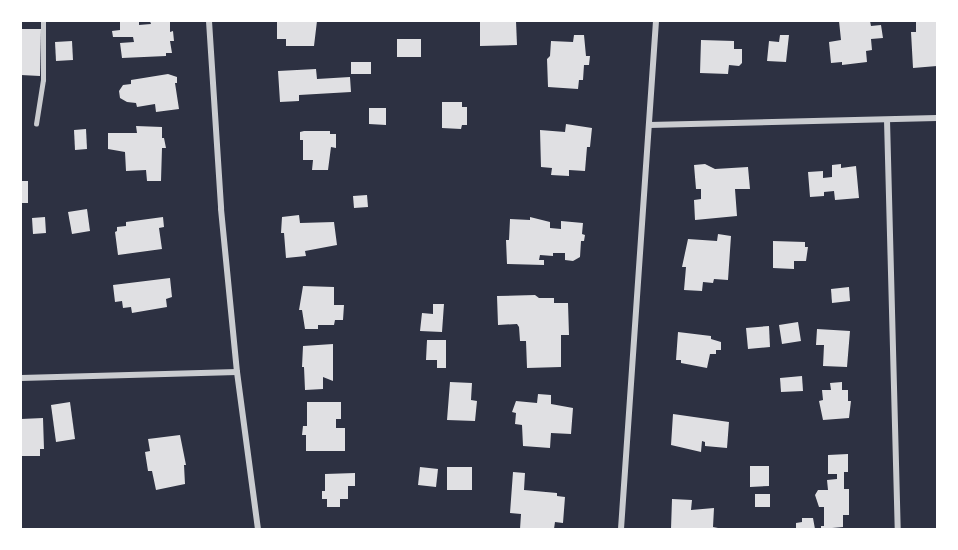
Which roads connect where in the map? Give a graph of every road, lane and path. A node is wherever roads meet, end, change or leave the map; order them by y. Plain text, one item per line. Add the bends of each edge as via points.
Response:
1 (43, 21) edge
2 (209, 21) edge
3 (656, 21) edge
4 (937, 118) edge
5 (887, 120) junction
6 (36, 124) dead end
7 (649, 125) junction
8 (237, 372) junction
9 (21, 378) edge
10 (258, 529) edge
11 (621, 529) edge
12 (898, 529) edge

1 - 6 lane via 43,80
2 - 8 street
3 - 7 street
4 - 5 street
5 - 7 street
5 - 12 street
7 - 11 street
8 - 9 street
8 - 10 street

